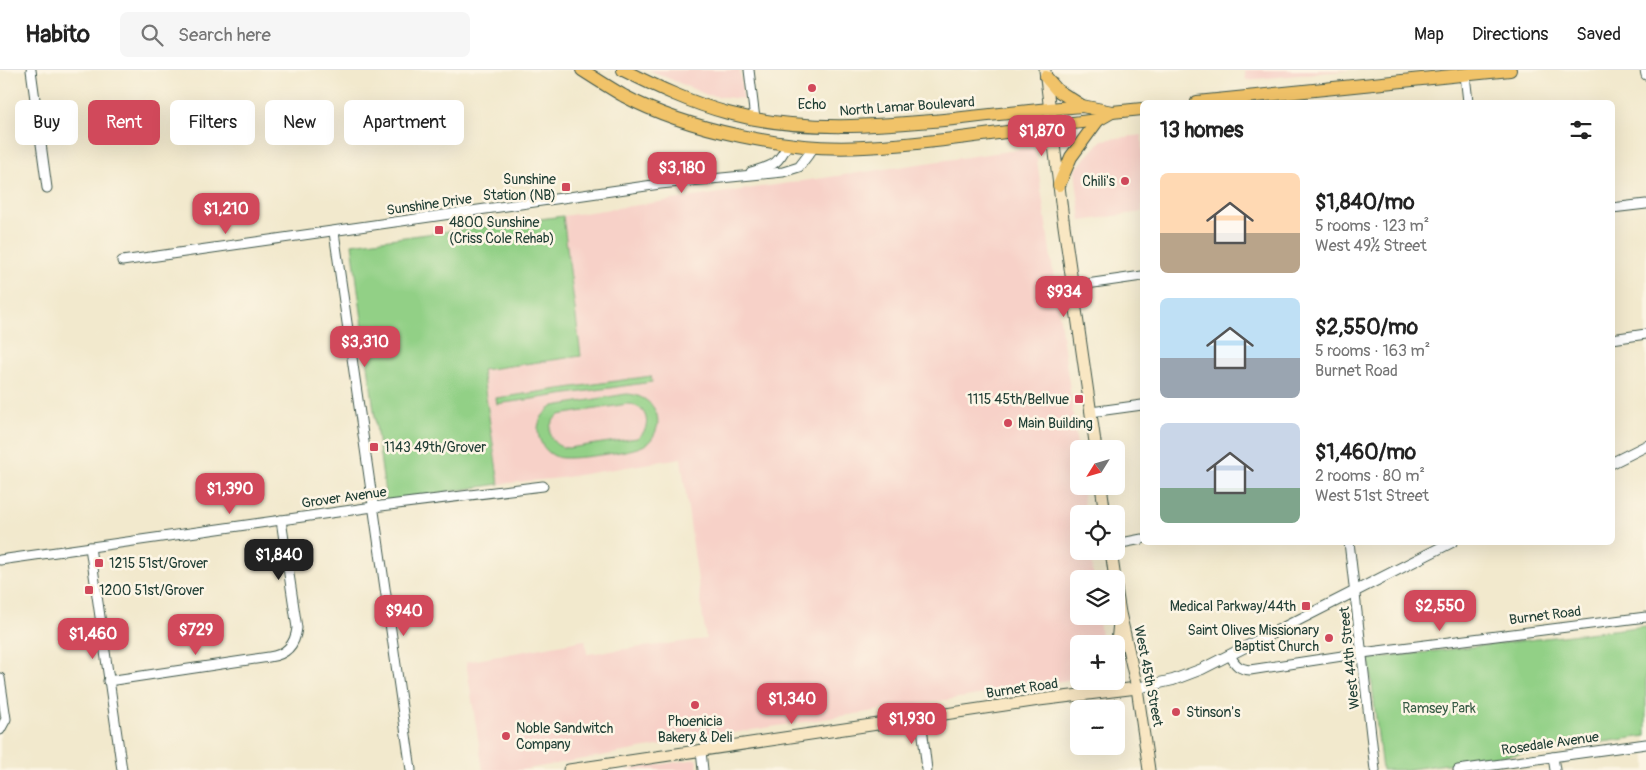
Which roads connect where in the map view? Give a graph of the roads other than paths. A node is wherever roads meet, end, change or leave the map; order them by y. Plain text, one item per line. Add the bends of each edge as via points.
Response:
1 (31, 70) edge
2 (582, 70) edge
3 (623, 70) edge
4 (749, 70) edge
5 (1510, 70) edge
6 (1645, 70) edge
7 (1046, 74) edge
8 (1465, 75) junction
9 (1646, 75) edge
10 (658, 88) junction
11 (1287, 98) edge
12 (1242, 100) edge
13 (1468, 100) edge
14 (648, 106) junction
15 (1082, 106) junction
16 (1050, 108) junction
17 (1140, 108) edge
18 (1112, 112) junction
19 (753, 116) junction
20 (1098, 120) junction
21 (1052, 126) junction
22 (815, 127) junction
23 (788, 144) junction
24 (815, 146) junction
25 (741, 176) junction
26 (1059, 185) junction
27 (47, 188) dead end
28 (1646, 204) edge
29 (1615, 208) edge
30 (334, 232) junction
31 (122, 261) dead end
32 (1140, 276) edge
33 (1073, 286) junction
34 (1646, 334) edge
35 (1615, 339) edge
36 (1140, 405) edge
37 (1090, 412) junction
38 (1095, 440) edge
39 (1646, 446) edge
40 (1615, 462) edge
41 (544, 486) dead end
42 (373, 507) junction
43 (281, 520) junction
44 (1140, 539) edge
45 (1125, 542) edge
46 (1349, 545) edge
47 (1446, 545) edge
48 (90, 547) junction
49 (0, 560) edge
50 (1355, 590) junction
51 (1646, 617) edge
52 (1123, 625) edge
53 (1362, 653) junction
54 (1230, 655) junction
55 (0, 678) edge
56 (108, 681) junction
57 (1137, 688) junction
58 (1087, 690) edge
59 (1082, 694) junction
60 (921, 718) junction
61 (0, 730) edge
62 (1646, 744) edge
63 (701, 751) junction
64 (1553, 757) junction
65 (122, 770) edge
66 (411, 770) edge
67 (569, 770) edge
68 (703, 770) edge
69 (927, 770) edge
70 (1149, 770) edge
71 (1376, 770) edge
72 (1458, 770) edge
73 (1555, 770) edge

1 - 27 street
2 - 14 main road, North Lamar Boulevard
3 - 10 main road, North Lamar Boulevard
4 - 19 street
5 - 8 main road
6 - 9 street
7 - 15 main road via 1057,90
7 - 16 main road
8 - 11 main road
8 - 13 street
10 - 14 main road
10 - 19 main road, North Lamar Boulevard via 728,114
11 - 12 main road
14 - 23 main road, North Lamar Boulevard via 700,126
15 - 16 main road, North Lamar Boulevard
15 - 18 main road, North Lamar Boulevard
16 - 21 main road
16 - 22 main road, North Lamar Boulevard via 891,125
17 - 18 main road, North Lamar Boulevard
18 - 20 main road, North Lamar Boulevard
19 - 22 main road, North Lamar Boulevard
20 - 21 main road, North Lamar Boulevard
20 - 26 main road via 1071,157
21 - 24 main road, North Lamar Boulevard via 862,148
21 - 26 main road
22 - 23 main road
23 - 24 main road, North Lamar Boulevard
23 - 25 street, Sunshine Drive via 775,164
24 - 25 street, Sunshine Drive via 794,170
25 - 30 street, Sunshine Drive via 660,184
26 - 33 main road
28 - 29 street
30 - 31 street, Sunshine Drive
30 - 42 street
32 - 33 street
33 - 37 main road
34 - 35 street
36 - 37 street
37 - 38 main road
39 - 40 street
41 - 42 street, Grover Avenue
42 - 43 street, Grover Avenue
42 - 66 street
43 - 48 street, Grover Avenue
43 - 56 street via 297,622 291,645 282,654
44 - 45 street
46 - 50 street, West 44th Street
47 - 50 street
48 - 49 street, Grover Avenue
48 - 56 street
50 - 53 street, West 44th Street
50 - 54 street
51 - 53 street, Burnet Road
52 - 57 main road, West 45th Street
53 - 54 street, Burnet Road via 1250,670 1241,669
53 - 71 street, West 44th Street
54 - 57 street, Burnet Road via 1188,676
55 - 61 street via 6,719
56 - 65 street
57 - 59 main road, Burnet Road
57 - 70 main road, West 45th Street
58 - 59 main road
59 - 60 main road, Burnet Road
60 - 63 main road, Burnet Road
60 - 69 street
62 - 64 street, Rosedale Avenue
63 - 67 main road, Burnet Road
63 - 68 street
64 - 72 street, Rosedale Avenue
64 - 73 street

